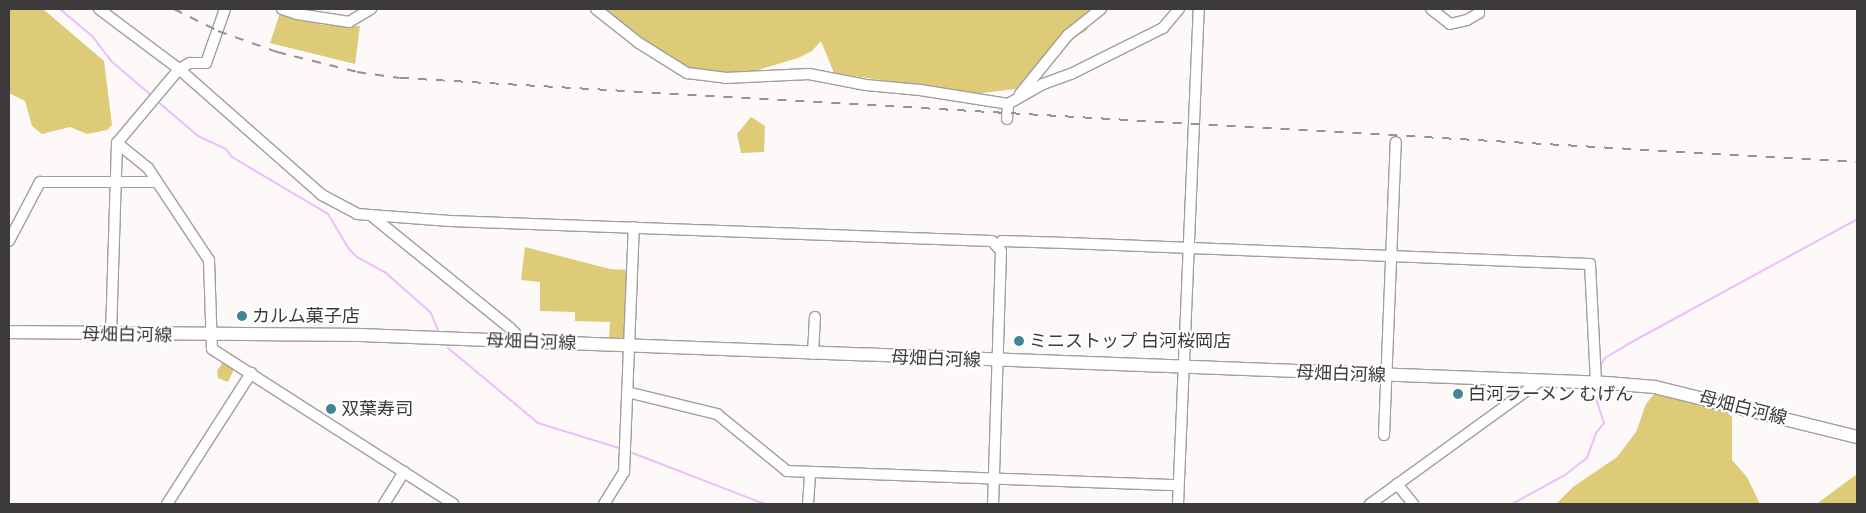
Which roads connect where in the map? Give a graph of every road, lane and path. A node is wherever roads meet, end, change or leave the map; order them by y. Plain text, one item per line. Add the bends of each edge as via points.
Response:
1 (100, 9) edge
2 (225, 9) edge
3 (282, 9) edge
4 (370, 9) edge
5 (596, 9) edge
6 (1101, 9) edge
7 (1179, 9) edge
8 (1199, 9) edge
9 (1431, 9) edge
10 (1479, 9) edge
11 (180, 69) junction
12 (1018, 97) junction
13 (1008, 104) junction
14 (1008, 119) dead end
15 (1396, 142) dead end
16 (117, 143) junction
17 (157, 182) junction
18 (116, 183) junction
19 (373, 218) junction
20 (634, 227) junction
21 (9, 240) edge
22 (999, 245) junction
23 (1188, 248) junction
24 (1392, 256) junction
25 (815, 317) dead end
26 (9, 332) edge
27 (111, 334) junction
28 (209, 336) junction
29 (516, 343) junction
30 (628, 345) junction
31 (813, 354) junction
32 (997, 361) junction
33 (1184, 368) junction
34 (251, 373) junction
35 (1387, 375) junction
36 (1540, 381) junction
37 (1596, 382) junction
38 (627, 392) junction
39 (1384, 435) dead end
40 (1857, 437) edge
41 (404, 472) junction
42 (810, 472) junction
43 (993, 479) junction
44 (1397, 484) junction
45 (1178, 485) junction
46 (167, 504) edge
47 (384, 504) edge
48 (454, 504) edge
49 (604, 504) edge
50 (808, 504) edge
51 (993, 504) edge
52 (1178, 504) edge
53 (1370, 504) edge
54 (1413, 504) edge

1 - 11 street
2 - 11 street via 206,63 190,63
3 - 4 street via 349,22
5 - 13 street via 639,43 687,72 725,78 809,74 866,86 920,90
6 - 12 street via 1068,35
7 - 12 street via 1163,28
8 - 23 street
9 - 10 street via 1450,24 1467,20
11 - 16 street
11 - 19 street via 322,195 357,214
12 - 13 street
13 - 14 street
15 - 24 street
16 - 17 street via 148,168
16 - 18 street
17 - 18 street
17 - 28 street via 209,260
18 - 21 street via 40,182
18 - 27 street
19 - 20 street
19 - 29 street via 510,328 515,333
20 - 22 street via 992,241
20 - 30 street
22 - 23 street via 1002,241
22 - 32 street
23 - 24 street
23 - 33 street
24 - 35 street
24 - 37 street via 1590,264
25 - 31 street
26 - 27 main road, 母畑白河線
27 - 28 main road, 母畑白河線
28 - 29 main road, 母畑白河線 via 360,335
28 - 34 street via 212,349
29 - 30 main road, 母畑白河線
30 - 31 main road, 母畑白河線
30 - 38 street
31 - 32 main road, 母畑白河線
32 - 33 main road, 母畑白河線
32 - 43 street
33 - 35 main road, 母畑白河線
33 - 45 street
34 - 41 street
34 - 46 street
35 - 36 main road, 母畑白河線
35 - 39 street
36 - 37 main road, 母畑白河線
36 - 44 street
37 - 40 main road, 母畑白河線 via 1655,386
38 - 42 street via 717,414 730,421 784,470
38 - 49 street via 624,472
41 - 47 street
41 - 48 street
42 - 43 street
42 - 50 street
43 - 45 street
43 - 51 street
44 - 53 street
44 - 54 street
45 - 52 street

